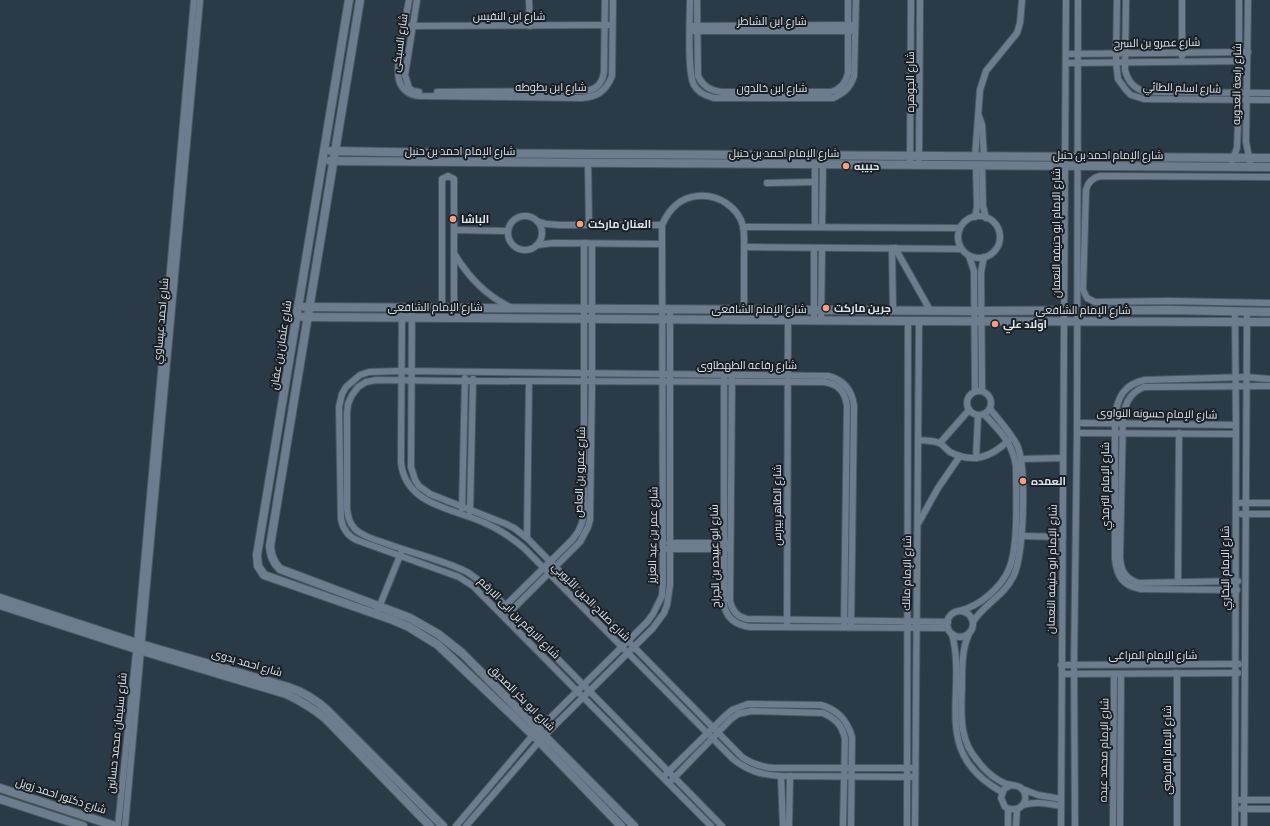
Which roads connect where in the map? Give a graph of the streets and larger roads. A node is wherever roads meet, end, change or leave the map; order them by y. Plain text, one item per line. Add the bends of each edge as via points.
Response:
1 (194, 0) edge
2 (200, 0) edge
3 (349, 0) edge
4 (360, 0) edge
5 (409, 0) edge
6 (417, 0) edge
7 (529, 0) edge
8 (605, 0) edge
9 (613, 0) edge
10 (690, 0) edge
11 (697, 0) edge
12 (848, 0) edge
13 (856, 0) edge
14 (911, 0) edge
15 (920, 0) edge
16 (1022, 0) edge
17 (1066, 0) edge
18 (1078, 0) edge
19 (1117, 0) edge
20 (1126, 0) edge
21 (1182, 0) edge
22 (1239, 0) edge
23 (1248, 0) edge
24 (605, 25) junction
25 (613, 25) junction
26 (404, 26) junction
27 (412, 26) junction
28 (530, 26) junction
29 (690, 28) junction
30 (697, 28) junction
31 (848, 28) junction
32 (855, 28) junction
33 (1239, 52) junction
34 (1248, 52) junction
35 (1182, 53) junction
36 (1066, 54) junction
37 (1078, 54) junction
38 (1116, 54) junction
39 (1125, 54) junction
40 (1239, 61) junction
41 (1248, 61) junction
42 (1116, 62) junction
43 (1125, 62) junction
44 (1182, 62) junction
45 (1066, 63) junction
46 (1078, 63) junction
47 (408, 89) junction
48 (1239, 92) junction
49 (1247, 92) junction
50 (1270, 93) edge
51 (501, 94) junction
52 (796, 95) junction
53 (1239, 100) junction
54 (1247, 100) junction
55 (1270, 100) edge
56 (979, 114) junction
57 (186, 126) junction
58 (324, 151) junction
59 (335, 151) junction
60 (663, 154) junction
61 (786, 155) junction
62 (454, 157) junction
63 (1066, 157) junction
64 (1077, 157) junction
65 (442, 158) junction
66 (1233, 158) junction
67 (1249, 158) junction
68 (1270, 158) edge
69 (323, 161) junction
70 (334, 161) junction
71 (910, 161) junction
72 (919, 161) junction
73 (979, 161) junction
74 (588, 163) junction
75 (663, 163) junction
76 (786, 164) junction
77 (819, 164) junction
78 (1066, 166) junction
79 (1077, 166) junction
80 (1233, 167) junction
81 (1248, 167) junction
82 (1270, 168) edge
83 (1270, 177) edge
84 (815, 182) junction
85 (767, 183) dead end
86 (975, 217) junction
87 (986, 218) junction
88 (537, 221) junction
89 (589, 225) junction
90 (662, 225) junction
91 (743, 227) junction
92 (815, 227) junction
93 (822, 227) junction
94 (960, 228) junction
95 (454, 230) junction
96 (508, 231) junction
97 (584, 243) junction
98 (592, 244) junction
99 (661, 244) junction
100 (537, 245) junction
101 (744, 247) junction
102 (814, 248) junction
103 (822, 248) junction
104 (894, 248) junction
105 (961, 249) junction
106 (454, 253) junction
107 (969, 256) junction
108 (984, 258) junction
109 (1157, 301) junction
110 (1169, 301) junction
111 (1270, 303) edge
112 (298, 307) junction
113 (309, 307) junction
114 (402, 307) junction
115 (412, 307) junction
116 (442, 307) junction
117 (454, 307) junction
118 (511, 308) junction
119 (588, 308) junction
120 (666, 309) junction
121 (744, 309) junction
122 (818, 310) junction
123 (893, 310) junction
124 (930, 310) junction
125 (1065, 310) junction
126 (1077, 310) junction
127 (1157, 310) junction
128 (1170, 310) junction
129 (979, 311) junction
130 (1235, 311) junction
131 (1247, 311) junction
132 (1270, 312) edge
133 (296, 317) junction
134 (308, 317) junction
135 (402, 317) junction
136 (412, 317) junction
137 (588, 319) junction
138 (667, 320) junction
139 (788, 321) junction
140 (818, 321) junction
141 (908, 321) junction
142 (919, 321) junction
143 (979, 321) junction
144 (1065, 321) junction
145 (1077, 321) junction
146 (1236, 322) junction
147 (1246, 322) junction
148 (1270, 322) edge
149 (1236, 333) junction
150 (1247, 333) junction
151 (401, 371) junction
152 (411, 372) junction
153 (465, 372) junction
154 (473, 373) junction
155 (584, 374) junction
156 (592, 374) junction
157 (663, 375) junction
158 (671, 375) junction
159 (1236, 377) junction
160 (1246, 377) junction
161 (724, 378) junction
162 (732, 378) junction
163 (787, 379) junction
164 (1270, 379) edge
165 (401, 380) junction
166 (411, 380) junction
167 (465, 381) junction
168 (473, 381) junction
169 (529, 381) junction
170 (584, 382) junction
171 (592, 382) junction
172 (663, 382) junction
173 (671, 382) junction
174 (1270, 386) edge
175 (1236, 387) junction
176 (1246, 387) junction
177 (978, 391) junction
178 (990, 409) junction
179 (969, 410) junction
180 (981, 415) junction
181 (1077, 423) junction
182 (1115, 423) junction
183 (1122, 423) junction
184 (1236, 425) junction
185 (339, 430) junction
186 (347, 430) junction
187 (1077, 433) junction
188 (1115, 433) junction
189 (1122, 433) junction
190 (1179, 433) junction
191 (1236, 434) junction
192 (919, 440) junction
193 (1008, 441) junction
194 (940, 443) junction
195 (960, 456) junction
196 (976, 458) junction
197 (1063, 458) junction
198 (1021, 459) junction
199 (845, 495) junction
200 (853, 495) junction
201 (1236, 503) junction
202 (1245, 503) junction
203 (1270, 503) edge
204 (462, 506) junction
205 (470, 510) junction
206 (462, 514) junction
207 (1236, 514) junction
208 (1245, 514) junction
209 (1270, 514) edge
210 (470, 517) junction
211 (918, 524) junction
212 (1022, 536) junction
213 (1063, 537) junction
214 (527, 538) junction
215 (667, 546) junction
216 (724, 546) junction
217 (731, 546) junction
218 (402, 550) junction
219 (400, 556) junction
220 (550, 561) junction
221 (556, 566) junction
222 (543, 568) junction
223 (548, 574) junction
224 (1178, 582) junction
225 (1235, 582) junction
226 (1245, 582) junction
227 (1171, 589) junction
228 (1184, 589) junction
229 (1245, 589) junction
230 (1235, 590) junction
231 (0, 598) edge
232 (0, 605) edge
233 (505, 606) junction
234 (378, 611) junction
235 (510, 611) junction
236 (960, 611) junction
237 (499, 612) junction
238 (505, 617) junction
239 (787, 620) junction
240 (844, 620) junction
241 (852, 620) junction
242 (973, 622) junction
243 (907, 624) junction
244 (917, 624) junction
245 (948, 625) junction
246 (787, 627) junction
247 (844, 628) junction
248 (852, 628) junction
249 (969, 633) junction
250 (952, 634) junction
251 (629, 641) junction
252 (634, 646) junction
253 (139, 647) junction
254 (622, 647) junction
255 (628, 652) junction
256 (1236, 664) junction
257 (1244, 664) junction
258 (1062, 665) junction
259 (1074, 665) junction
260 (1177, 673) junction
261 (1236, 673) junction
262 (1244, 673) junction
263 (1062, 674) junction
264 (1074, 674) junction
265 (1114, 674) junction
266 (1122, 674) junction
267 (583, 686) junction
268 (577, 691) junction
269 (588, 691) junction
270 (583, 697) junction
271 (714, 727) junction
272 (535, 732) junction
273 (719, 732) junction
274 (707, 733) junction
275 (713, 738) junction
276 (542, 739) junction
277 (844, 768) junction
278 (852, 768) junction
279 (907, 768) junction
280 (915, 768) junction
281 (668, 772) junction
282 (781, 776) junction
283 (790, 776) junction
284 (844, 776) junction
285 (852, 776) junction
286 (663, 777) junction
287 (907, 777) junction
288 (915, 777) junction
289 (1114, 777) junction
290 (1121, 777) junction
291 (674, 778) junction
292 (669, 783) junction
293 (1011, 785) junction
294 (0, 788) edge
295 (1022, 789) junction
296 (1002, 792) junction
297 (0, 799) edge
298 (1235, 800) junction
299 (1244, 800) junction
300 (1270, 800) edge
301 (1061, 803) junction
302 (1023, 805) junction
303 (1008, 809) junction
304 (1017, 809) junction
305 (1235, 809) junction
306 (1244, 809) junction
307 (1270, 809) edge
308 (83, 826) edge
309 (116, 826) edge
310 (125, 826) edge
311 (430, 826) edge
312 (443, 826) edge
313 (456, 826) edge
314 (466, 826) edge
315 (622, 826) edge
316 (634, 826) edge
317 (711, 826) edge
318 (722, 826) edge
319 (783, 826) edge
320 (789, 826) edge
321 (843, 826) edge
322 (851, 826) edge
323 (907, 826) edge
324 (915, 826) edge
325 (1008, 826) edge
326 (1016, 826) edge
327 (1061, 826) edge
328 (1074, 826) edge
329 (1113, 826) edge
330 (1120, 826) edge
331 (1177, 826) edge
332 (1235, 826) edge
333 (1244, 826) edge

1 - 57 street, شارع احمد عيساوي
2 - 57 street, شارع احمد عيساوي
3 - 58 street, شارع عثمان بن عفان
4 - 59 street, شارع عثمان بن عفان
5 - 26 street, شارع السبكى
6 - 27 street, شارع السبكى
7 - 28 street
8 - 24 street, شارع ابن بطوطه
9 - 25 street, شارع ابن بطوطه
10 - 29 street, شارع ابن خالدون
11 - 30 street, شارع ابن خالدون
12 - 31 street, شارع ابن خالدون
13 - 32 street, شارع ابن خالدون
14 - 71 street, شارع الجوهره
15 - 72 street, شارع الجوهره
16 - 56 street via 1017,33 991,63 982,80
17 - 36 street, شارع الإمام ابو حنيفه النعمان
18 - 37 street, شارع الإمام ابو حنيفه النعمان
19 - 38 street, شارع اسلم الطائي
20 - 39 street, شارع اسلم الطائي
21 - 35 street
22 - 33 street, شارع رابعة العدويه
23 - 34 street, شارع رابعة العدويه
24 - 25 street, شارع ابن النفيس
24 - 28 street, شارع ابن النفيس
24 - 51 street, شارع ابن بطوطه via 603,79 595,89
25 - 51 street, شارع ابن بطوطه via 612,76 609,84 598,95 582,98
26 - 27 street, شارع ابن النفيس
26 - 47 street, شارع السبكى via 398,75 400,84
27 - 28 street, شارع ابن النفيس
27 - 47 street, شارع السبكى via 405,75
29 - 30 street, شارع ابن الشاطر
29 - 52 street, شارع ابن خالدون via 691,79 702,94 714,98
30 - 31 street, شارع ابن الشاطر
30 - 52 street, شارع ابن خالدون via 698,76 707,88 722,92
31 - 32 street, شارع ابن الشاطر
31 - 52 street, شارع ابن خالدون via 848,73 841,87 831,92
32 - 52 street, شارع ابن خالدون via 854,76 846,90 833,98
33 - 34 street, شارع عمرو بن السرح
33 - 35 street, شارع عمرو بن السرح
33 - 40 street, شارع رابعة العدويه
34 - 41 street, شارع رابعة العدويه
35 - 39 street, شارع عمرو بن السرح
35 - 44 street
36 - 37 street, شارع عمرو بن السرح
36 - 45 street, شارع الإمام ابو حنيفه النعمان
37 - 38 street, شارع عمرو بن السرح
37 - 46 street, شارع الإمام ابو حنيفه النعمان
38 - 39 street, شارع عمرو بن السرح
38 - 42 street, شارع اسلم الطائي
39 - 43 street, شارع اسلم الطائي
40 - 41 street, شارع عمرو بن السرح
40 - 44 street, شارع عمرو بن السرح
40 - 48 street, شارع رابعة العدويه
41 - 49 street, شارع رابعة العدويه
42 - 43 street, شارع عمرو بن السرح
42 - 46 street, شارع عمرو بن السرح
42 - 53 street, شارع اسلم الطائي via 1116,73 1121,85 1138,97
43 - 44 street, شارع عمرو بن السرح
43 - 48 street, شارع اسلم الطائي via 1127,78 1145,92
45 - 46 street, شارع عمرو بن السرح
45 - 63 street, شارع الإمام ابو حنيفه النعمان
46 - 64 street, شارع الإمام ابو حنيفه النعمان
47 - 51 street, شارع ابن بطوطه via 418,92
48 - 49 street, شارع اسلم الطائي
48 - 53 street, شارع رابعة العدويه
49 - 50 street, شارع اسلم الطائي
49 - 54 street, شارع رابعة العدويه
53 - 54 street, شارع اسلم الطائي
53 - 66 street, شارع رابعة العدويه via 1237,148
54 - 55 street, شارع اسلم الطائي
54 - 67 street, شارع رابعة العدويه via 1246,146
56 - 73 street
56 - 73 street via 982,125
57 - 253 street, شارع احمد عيساوي
58 - 59 street, شارع الإمام احمد بن حنبل
58 - 69 street, شارع عثمان بن عفان
59 - 65 street, شارع الإمام احمد بن حنبل
59 - 70 street, شارع عثمان بن عفان
60 - 61 street, شارع الإمام احمد بن حنبل
60 - 62 street, شارع الإمام احمد بن حنبل
60 - 75 street
61 - 71 street, شارع الإمام احمد بن حنبل
61 - 76 street
62 - 65 street, شارع الإمام احمد بن حنبل
62 - 74 street, شارع الإمام احمد بن حنبل
63 - 64 street, شارع الإمام احمد بن حنبل
63 - 73 street, شارع الإمام احمد بن حنبل
63 - 78 street, شارع الإمام ابو حنيفه النعمان
64 - 66 street, شارع الإمام احمد بن حنبل
64 - 79 street, شارع الإمام ابو حنيفه النعمان
65 - 70 street, شارع الإمام احمد بن حنبل
66 - 67 street, شارع الإمام احمد بن حنبل
66 - 80 street, شارع رابعة العدويه
67 - 68 street, شارع الإمام احمد بن حنبل
67 - 81 street, شارع رابعة العدويه
69 - 70 street, شارع الإمام احمد بن حنبل
69 - 112 street, شارع عثمان بن عفان
70 - 113 street, شارع عثمان بن عفان
71 - 72 street, شارع الإمام احمد بن حنبل
71 - 77 street, شارع الإمام احمد بن حنبل
72 - 73 street, شارع الإمام احمد بن حنبل
73 - 78 street, شارع الإمام احمد بن حنبل
73 - 86 street
73 - 87 street
74 - 75 street, شارع الإمام احمد بن حنبل
74 - 89 street
75 - 76 street, شارع الإمام احمد بن حنبل
76 - 77 street, شارع الإمام احمد بن حنبل
77 - 84 street
77 - 93 street
78 - 79 street, شارع الإمام احمد بن حنبل
78 - 125 street, شارع الإمام ابو حنيفه النعمان
79 - 80 street, شارع الإمام احمد بن حنبل
79 - 126 street, شارع الإمام ابو حنيفه النعمان
80 - 81 street, شارع الإمام احمد بن حنبل
81 - 82 street, شارع الإمام احمد بن حنبل
83 - 109 street via 1100,176 1090,181 1086,190 1084,294 1095,302
84 - 85 street
84 - 92 street
86 - 87 street
86 - 94 street
87 - 108 street via 996,226 1000,238 995,250
88 - 89 street via 552,225
88 - 96 street via 528,217 519,218 512,223
88 - 100 street via 542,233
89 - 90 street
90 - 91 street via 672,208 684,200 708,196 726,203
90 - 99 street, شارع عمر بن عبد العزيز
91 - 92 street
91 - 101 street
92 - 93 street
93 - 94 street
94 - 105 street via 958,236
95 - 96 street
95 - 106 street
95 - 116 street via 454,179 448,176 442,178
96 - 100 street via 510,242 518,249 528,250
97 - 98 street
97 - 100 street
97 - 119 street
98 - 99 street
98 - 119 street
99 - 120 street, شارع عمر بن عبد العزيز
101 - 102 street
101 - 121 street
102 - 103 street
102 - 122 street
103 - 104 street
103 - 122 street
104 - 105 street
104 - 123 street
104 - 124 street
105 - 107 street
106 - 117 street
106 - 118 street via 478,286
107 - 108 street
107 - 129 street via 974,271
108 - 129 street
109 - 110 street
109 - 127 street
110 - 111 street
110 - 128 street
112 - 113 street, شارع الإمام الشافعى
112 - 133 street, شارع عثمان بن عفان
113 - 114 street, شارع الإمام الشافعى
113 - 134 street, شارع عثمان بن عفان
114 - 115 street, شارع الإمام الشافعى
114 - 135 street, شارع صلاح الدين الأيوبي
115 - 116 street, شارع الإمام الشافعى
115 - 136 street, شارع صلاح الدين الأيوبي
116 - 117 street, شارع الإمام الشافعى
117 - 118 street, شارع الإمام الشافعى
118 - 119 street, شارع الإمام الشافعى
119 - 120 street, شارع الإمام الشافعى
119 - 137 street
120 - 121 street, شارع الإمام الشافعى
120 - 138 street, شارع عمر بن عبد العزيز
121 - 122 street, شارع الإمام الشافعى
122 - 123 street, شارع الإمام الشافعى
122 - 140 street
123 - 124 street, شارع الإمام الشافعى
124 - 129 street, شارع الإمام الشافعى
125 - 126 street, شارع الإمام الشافعى
125 - 129 street, شارع الإمام الشافعى
125 - 144 street, شارع الإمام ابو حنيفه النعمان
126 - 127 street, شارع الإمام الشافعى
126 - 145 street, شارع الإمام ابو حنيفه النعمان
127 - 128 street, شارع الإمام الشافعى
128 - 130 street, شارع الإمام الشافعى
129 - 143 street
130 - 131 street, شارع الإمام الشافعى
130 - 146 street, شارع الإمام البخاري
131 - 132 street, شارع الإمام الشافعى
131 - 147 street, شارع الإمام البخاري
133 - 134 street, شارع الإمام الشافعى
133 - 234 street, شارع عثمان بن عفان via 257,555 258,566 264,575
134 - 135 street, شارع الإمام الشافعى
134 - 234 street, شارع عثمان بن عفان via 270,546 271,555 280,569
135 - 136 street, شارع الإمام الشافعى
135 - 151 street, شارع صلاح الدين الأيوبي
136 - 137 street, شارع الإمام الشافعى
136 - 152 street, شارع صلاح الدين الأيوبي
137 - 138 street, شارع الإمام الشافعى
137 - 155 street, شارع عمرو بن العاص
137 - 156 street, شارع عمرو بن العاص
138 - 139 street, شارع الإمام الشافعى
138 - 157 street, شارع عمر بن عبد العزيز
138 - 158 street, شارع عمر بن عبد العزيز
139 - 140 street, شارع الإمام الشافعى
139 - 163 street, شارع الظاهر بيبرس
140 - 141 street, شارع الإمام الشافعى
141 - 142 street, شارع الإمام الشافعى
141 - 243 street, شارع الإمام مالك
142 - 143 street, شارع الإمام الشافعى
142 - 192 street, شارع الإمام مالك
143 - 144 street, شارع الإمام الشافعى
143 - 177 street
144 - 145 street, شارع الإمام الشافعى
144 - 197 street, شارع الإمام ابو حنيفه النعمان
145 - 146 street, شارع الإمام الشافعى
145 - 181 street, شارع الإمام ابو حنيفه النعمان
146 - 147 street, شارع الإمام الشافعى
146 - 149 street, شارع الإمام البخاري
147 - 148 street, شارع الإمام الشافعى
147 - 150 street, شارع الإمام البخاري
149 - 150 street via 1241,330
149 - 159 street, شارع الإمام البخاري
150 - 160 street, شارع الإمام البخاري
151 - 152 street, شارع رفاعه الطهطاوى
151 - 165 street, شارع صلاح الدين الأيوبي
151 - 185 street, شارع الارقم بن ابى الارقم via 369,372 354,379 342,394
152 - 153 street, شارع رفاعه الطهطاوى
152 - 166 street, شارع صلاح الدين الأيوبي
153 - 154 street, شارع رفاعه الطهطاوى
153 - 167 street
154 - 155 street, شارع رفاعه الطهطاوى
154 - 168 street
155 - 156 street, شارع رفاعه الطهطاوى
155 - 170 street, شارع عمرو بن العاص
156 - 157 street, شارع رفاعه الطهطاوى
156 - 171 street, شارع عمرو بن العاص
157 - 158 street, شارع رفاعه الطهطاوى
157 - 172 street, شارع عمر بن عبد العزيز
158 - 161 street, شارع رفاعه الطهطاوى
158 - 173 street, شارع عمر بن عبد العزيز
159 - 160 street, شارع الإمام الترمذي
159 - 175 street, شارع الإمام البخاري
159 - 182 street, شارع الإمام الترمذي via 1137,382 1130,385 1119,399
160 - 164 street, شارع الإمام الترمذي
160 - 176 street, شارع الإمام البخاري
161 - 162 street, شارع رفاعه الطهطاوى
161 - 173 street, شارع رفاعه الطهطاوى
161 - 216 street, شارع ابو عبيده بن الجراح
162 - 163 street, شارع رفاعه الطهطاوى
162 - 217 street, شارع ابو عبيده بن الجراح
163 - 199 street, شارع رفاعه الطهطاوى via 832,383 844,393 847,406
163 - 200 street, شارع رفاعه الطهطاوى via 828,376 844,383 850,390 854,406
163 - 239 street, شارع الظاهر بيبرس
165 - 166 street, شارع رفاعه الطهطاوى
165 - 186 street, شارع الارقم بن ابى الارقم via 376,380 358,387 348,404
165 - 206 street, شارع صلاح الدين الأيوبي via 401,462 404,476 411,488 422,498
166 - 167 street, شارع رفاعه الطهطاوى
166 - 204 street, شارع صلاح الدين الأيوبي via 412,474 424,491
167 - 168 street, شارع رفاعه الطهطاوى
167 - 204 street
168 - 169 street, شارع رفاعه الطهطاوى
168 - 205 street
169 - 170 street, شارع رفاعه الطهطاوى
169 - 214 street
170 - 171 street, شارع رفاعه الطهطاوى
170 - 220 street, شارع عمرو بن العاص via 583,518 578,532
171 - 172 street, شارع رفاعه الطهطاوى
171 - 221 street, شارع عمرو بن العاص via 590,520 580,542
172 - 173 street, شارع رفاعه الطهطاوى
172 - 215 street, شارع عمر بن عبد العزيز
173 - 215 street, شارع عمر بن عبد العزيز
174 - 176 street, شارع الإمام الترمذي
175 - 176 street, شارع الإمام الترمذي
175 - 183 street, شارع الإمام الترمذي via 1144,388 1134,393 1126,403
175 - 184 street, شارع الإمام البخاري
176 - 202 street, شارع الإمام البخاري
177 - 178 street via 989,397
177 - 179 street via 970,395 967,401
178 - 180 street
178 - 198 street via 1013,439
179 - 180 street via 973,414
179 - 194 street
180 - 193 street
180 - 196 street
181 - 182 street, شارع الإمام حسونه النواوى
181 - 187 street, شارع الإمام ابو حنيفه النعمان
182 - 183 street, شارع الإمام حسونه النواوى
182 - 188 street, شارع الإمام الترمذي
183 - 184 street, شارع الإمام حسونه النواوى
183 - 189 street, شارع الإمام الترمذي
184 - 191 street, شارع الإمام البخاري
185 - 186 street
185 - 219 street, شارع الارقم بن ابى الارقم via 340,519 344,529 353,538
186 - 218 street, شارع الارقم بن ابى الارقم via 347,509 351,524 361,533
187 - 188 street, شارع الإمام حسونه النواوى
187 - 259 street, شارع الإمام ابو حنيفه النعمان
188 - 189 street, شارع الإمام حسونه النواوى
188 - 227 street, شارع الإمام الترمذي via 1115,559 1118,573 1125,584 1132,588
189 - 190 street, شارع الإمام حسونه النواوى
189 - 224 street, شارع الإمام الترمذي via 1122,572 1132,581 1139,583
190 - 191 street, شارع الإمام حسونه النواوى
190 - 224 street
191 - 201 street, شارع الإمام البخاري
192 - 194 street
192 - 211 street, شارع الإمام مالك
193 - 196 street via 998,450
193 - 236 street via 1016,466 1015,535 1011,563 991,594 973,607
194 - 195 street
195 - 196 street
195 - 211 street
197 - 198 street
197 - 213 street, شارع الإمام ابو حنيفه النعمان
198 - 212 street
199 - 200 street
199 - 240 street, شارع رفاعه الطهطاوى
200 - 241 street, شارع رفاعه الطهطاوى
201 - 202 street
201 - 207 street, شارع الإمام البخاري
202 - 203 street
202 - 208 street, شارع الإمام البخاري
204 - 205 street, شارع صلاح الدين الأيوبي
204 - 206 street
205 - 210 street
205 - 214 street, شارع صلاح الدين الأيوبي via 506,524
206 - 210 street, شارع صلاح الدين الأيوبي
207 - 208 street
207 - 225 street, شارع الإمام البخاري
208 - 209 street
208 - 226 street, شارع الإمام البخاري
210 - 222 street, شارع صلاح الدين الأيوبي via 511,537
211 - 244 street, شارع الإمام مالك
212 - 213 street
212 - 242 street via 1020,558 1014,576 1006,588
213 - 258 street, شارع الإمام ابو حنيفه النعمان
214 - 220 street, شارع صلاح الدين الأيوبي
215 - 216 street
215 - 251 street, شارع عمر بن عبد العزيز via 662,596 653,614
215 - 252 street, شارع عمر بن عبد العزيز via 670,585 668,605 658,621
216 - 217 street
216 - 246 street, شارع ابو عبيده بن الجراح via 724,604 728,615 743,626
217 - 239 street, شارع ابو عبيده بن الجراح via 730,601 735,614 747,619
218 - 219 street
218 - 233 street, شارع الارقم بن ابى الارقم via 468,573 487,587
219 - 234 street
219 - 237 street, شارع الارقم بن ابى الارقم via 467,581
220 - 221 street, شارع صلاح الدين الأيوبي
220 - 222 street, شارع عمرو بن العاص
221 - 223 street, شارع عمرو بن العاص
221 - 251 street, شارع صلاح الدين الأيوبي
222 - 223 street, شارع صلاح الدين الأيوبي
222 - 233 street, شارع عمرو بن العاص
223 - 235 street, شارع عمرو بن العاص
223 - 254 street, شارع صلاح الدين الأيوبي
224 - 225 street, شارع الإمام الترمذي
224 - 227 street
224 - 228 street
225 - 226 street, شارع الإمام الترمذي
225 - 230 street, شارع الإمام البخاري
226 - 229 street, شارع الإمام البخاري
227 - 228 street, شارع الإمام الترمذي
228 - 230 street, شارع الإمام الترمذي
229 - 230 street, شارع الإمام الترمذي
229 - 257 street, شارع الإمام البخاري
230 - 256 street, شارع الإمام البخاري
231 - 253 street, شارع احمد بدوى
232 - 253 street, شارع احمد بدوى
233 - 235 street, شارع الارقم بن ابى الارقم
233 - 237 street, شارع عمرو بن العاص
234 - 272 street, شارع ابو بكر الصديق via 410,618 438,634 462,653
235 - 238 street, شارع عمرو بن العاص
235 - 267 street, شارع الارقم بن ابى الارقم
236 - 242 street via 968,614
236 - 245 street via 950,616
237 - 238 street, شارع الارقم بن ابى الارقم
238 - 268 street, شارع الارقم بن ابى الارقم
239 - 240 street, شارع ابو عبيده بن الجراح
239 - 246 street, شارع الظاهر بيبرس
240 - 241 street, شارع ابو عبيده بن الجراح
240 - 247 street, شارع رفاعه الطهطاوى
241 - 243 street, شارع ابو عبيده بن الجراح
241 - 248 street, شارع رفاعه الطهطاوى
242 - 249 street
243 - 244 street, شارع ابو عبيده بن الجراح
243 - 248 street, شارع ابو عبيده بن الجراح
243 - 279 street, شارع الإمام مالك
244 - 245 street, شارع ابو عبيده بن الجراح
244 - 280 street, شارع الإمام مالك
245 - 250 street
246 - 247 street, شارع ابو عبيده بن الجراح
247 - 248 street, شارع ابو عبيده بن الجراح
249 - 250 street via 961,637
249 - 293 street via 963,655 962,729 972,753 982,767
250 - 296 street via 956,655 955,725 959,742 975,771
251 - 252 street, شارع صلاح الدين الأيوبي
251 - 254 street, شارع عمر بن عبد العزيز
252 - 255 street, شارع عمر بن عبد العزيز
252 - 271 street, شارع صلاح الدين الأيوبي
253 - 309 street, شارع سليمان محمد حسانين
253 - 310 street, شارع سليمان محمد حسانين
253 - 311 street, شارع احمد بدوى via 286,694 307,705 326,719
253 - 312 street, شارع احمد بدوى via 288,686 310,697 327,710
254 - 255 street, شارع صلاح الدين الأيوبي
254 - 267 street, شارع عمر بن عبد العزيز
255 - 269 street, شارع عمر بن عبد العزيز
255 - 274 street, شارع صلاح الدين الأيوبي
256 - 257 street, شارع الإمام المراغى
256 - 259 street, شارع الإمام المراغى
256 - 261 street, شارع الإمام البخاري
257 - 262 street, شارع الإمام البخاري
258 - 259 street, شارع الإمام المراغى
258 - 263 street, شارع الإمام ابو حنيفه النعمان
259 - 264 street, شارع الإمام ابو حنيفه النعمان
260 - 261 street, شارع الإمام المراغى
260 - 266 street, شارع الإمام المراغى
260 - 331 street, شارع الإمام القرطبى
261 - 262 street, شارع الإمام المراغى
261 - 298 street, شارع الإمام البخاري
262 - 299 street, شارع الإمام البخاري
263 - 264 street, شارع الإمام المراغى
263 - 301 street, شارع الإمام ابو حنيفه النعمان
264 - 265 street, شارع الإمام المراغى
264 - 328 street, شارع الإمام ابو حنيفه النعمان
265 - 266 street, شارع الإمام المراغى
265 - 289 street, شارع الإمام محمد عبده
266 - 290 street, شارع الإمام محمد عبده
267 - 268 street, شارع عمر بن عبد العزيز
267 - 269 street, شارع الارقم بن ابى الارقم
268 - 270 street, شارع الارقم بن ابى الارقم
268 - 272 street, شارع عمر بن عبد العزيز
269 - 270 street, شارع عمر بن عبد العزيز
269 - 281 street, شارع الارقم بن ابى الارقم
270 - 276 street, شارع عمر بن عبد العزيز
270 - 286 street, شارع الارقم بن ابى الارقم
271 - 273 street, شارع صلاح الدين الأيوبي
271 - 274 street
271 - 278 street via 732,710 748,704 821,705 845,719 850,727
272 - 276 street, شارع ابو بكر الصديق
272 - 313 street, شارع عمر بن عبد العزيز
273 - 275 street
273 - 277 street, شارع صلاح الدين الأيوبي via 742,757 760,766
273 - 277 street via 731,719 745,712 823,713 833,717 843,730
274 - 275 street, شارع صلاح الدين الأيوبي
274 - 281 street
275 - 282 street, شارع صلاح الدين الأيوبي via 733,759 748,770
275 - 291 street
276 - 314 street, شارع عمر بن عبد العزيز
276 - 315 street, شارع ابو بكر الصديق
276 - 316 street, شارع ابو بكر الصديق
277 - 278 street, شارع صلاح الدين الأيوبي
277 - 284 street
278 - 279 street, شارع صلاح الدين الأيوبي
278 - 285 street
279 - 280 street, شارع صلاح الدين الأيوبي
279 - 287 street, شارع الإمام مالك
280 - 288 street, شارع الإمام مالك
281 - 286 street
281 - 291 street, شارع الارقم بن ابى الارقم
282 - 283 street, شارع صلاح الدين الأيوبي
282 - 319 street
283 - 284 street, شارع صلاح الدين الأيوبي
283 - 320 street
284 - 285 street, شارع صلاح الدين الأيوبي
284 - 321 street
285 - 287 street, شارع صلاح الدين الأيوبي
285 - 322 street
286 - 292 street, شارع الارقم بن ابى الارقم
287 - 288 street, شارع صلاح الدين الأيوبي
287 - 323 street, شارع الإمام مالك
288 - 324 street, شارع الإمام مالك
289 - 290 street
289 - 329 street, شارع الإمام محمد عبده
290 - 330 street, شارع الإمام محمد عبده
291 - 292 street
291 - 318 street, شارع الارقم بن ابى الارقم
292 - 317 street, شارع الارقم بن ابى الارقم
293 - 295 street
293 - 296 street
294 - 309 street, شارع دكتور احمد زويل
295 - 301 street
295 - 302 street via 1025,799
296 - 303 street via 1002,802
297 - 308 street, شارع دكتور احمد زويل
298 - 299 street
298 - 305 street, شارع الإمام البخاري
299 - 300 street
299 - 306 street, شارع الإمام البخاري
301 - 302 street
301 - 327 street, شارع الإمام ابو حنيفه النعمان
302 - 304 street
303 - 304 street
303 - 325 street
304 - 326 street
305 - 306 street
305 - 332 street, شارع الإمام البخاري
306 - 307 street
306 - 333 street, شارع الإمام البخاري

